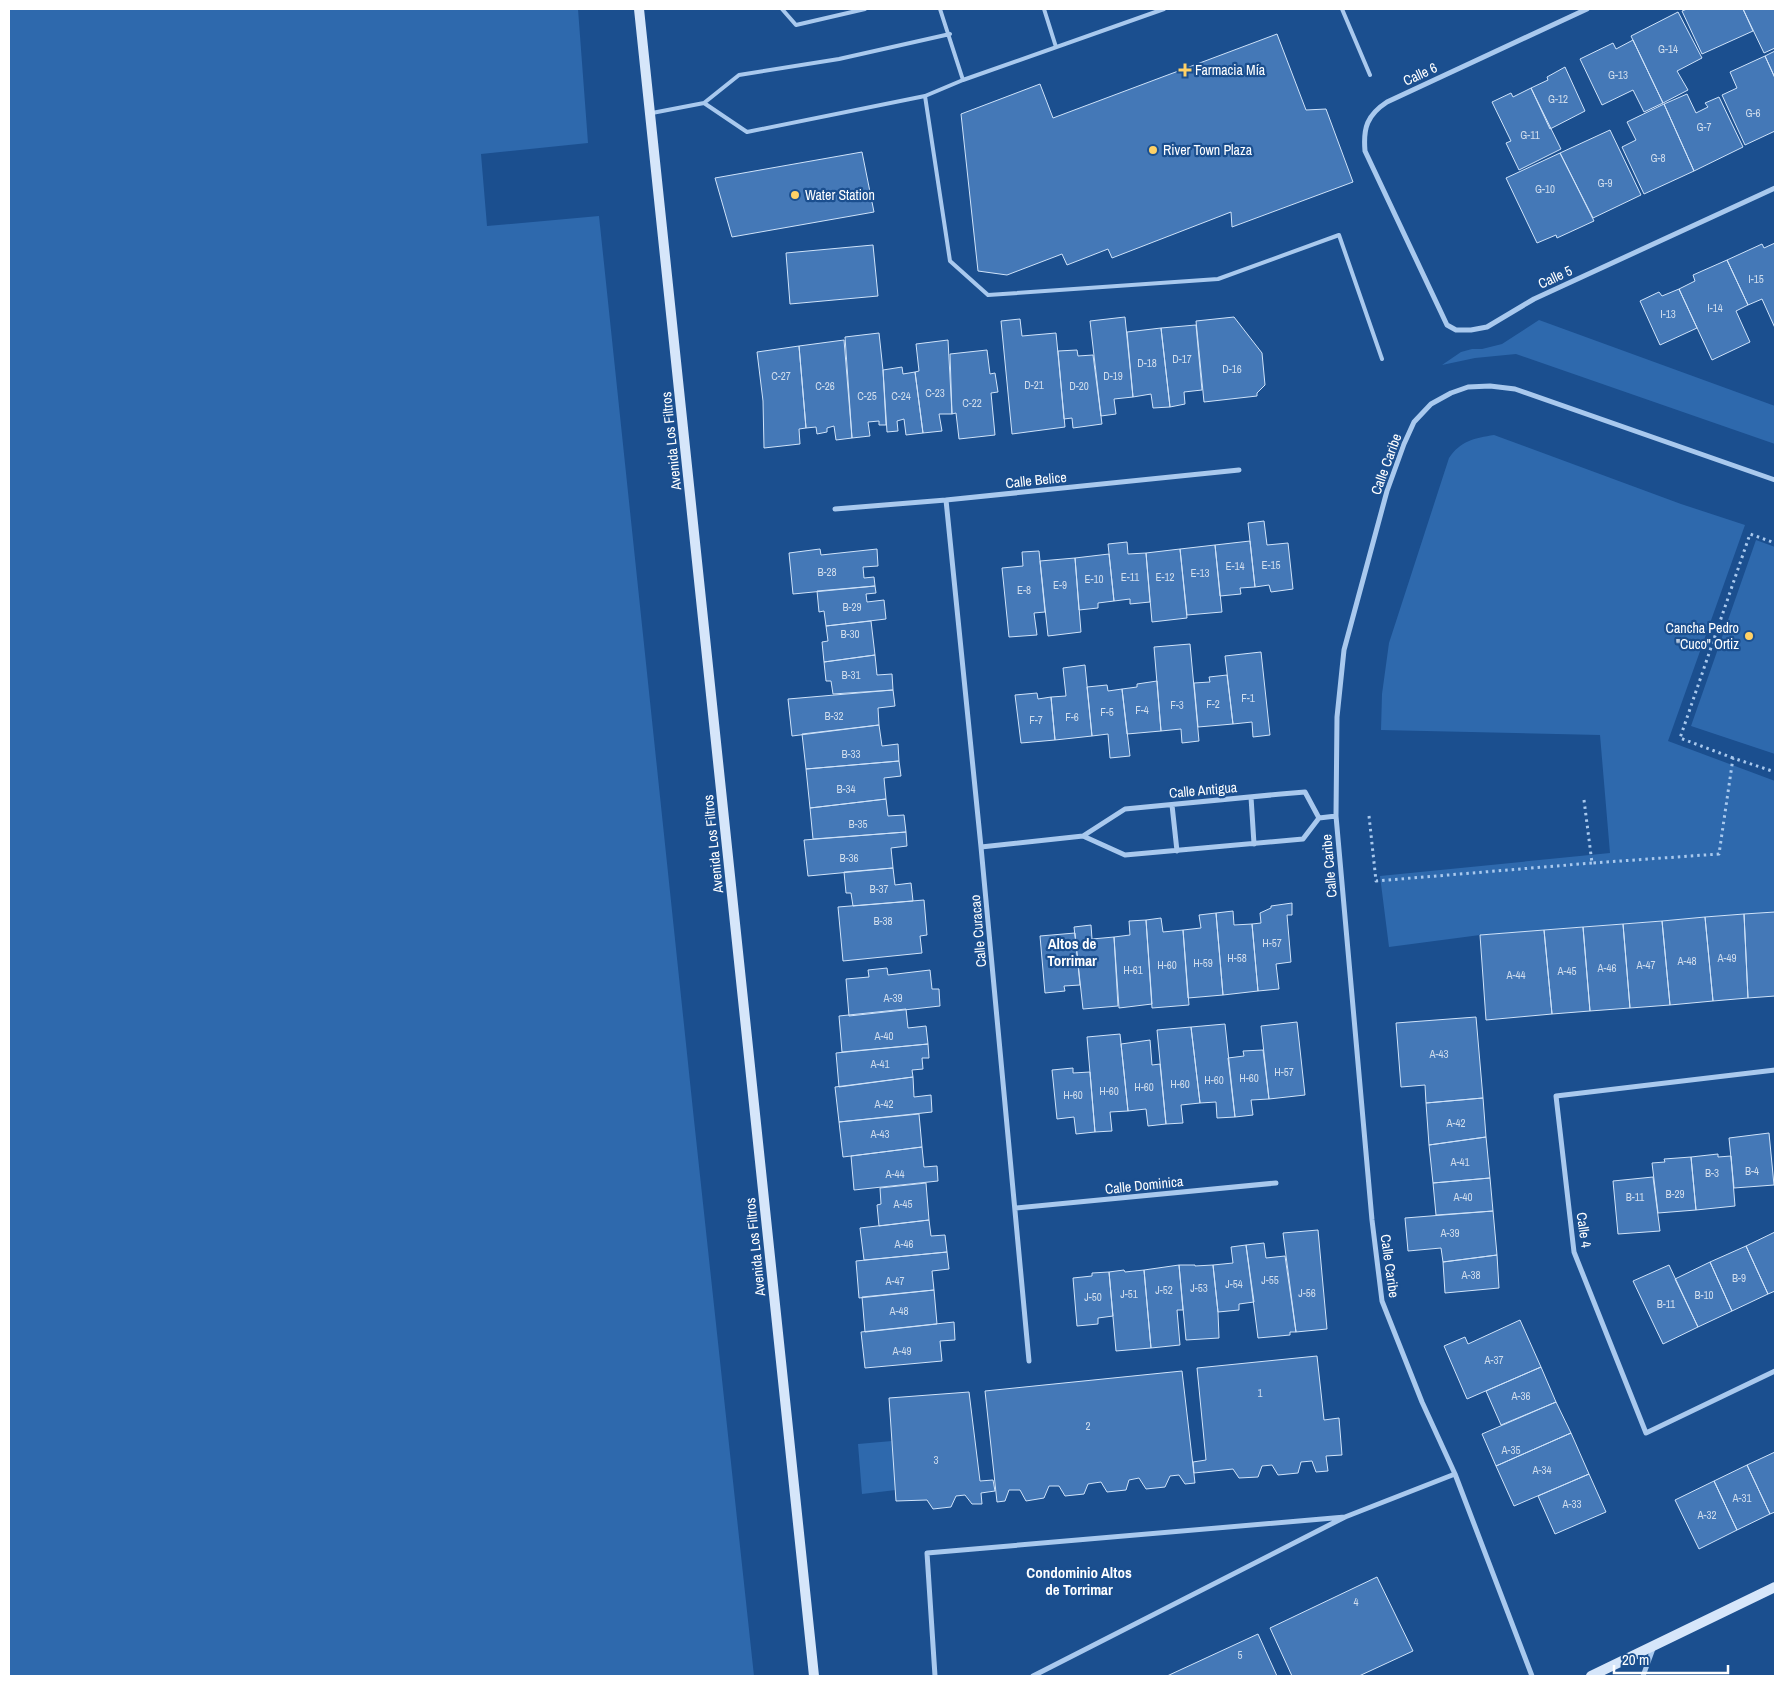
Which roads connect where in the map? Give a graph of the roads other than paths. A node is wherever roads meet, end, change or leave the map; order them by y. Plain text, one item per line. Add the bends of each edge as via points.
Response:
1 (639, 9) edge
2 (782, 9) edge
3 (865, 9) edge
4 (940, 9) edge
5 (1044, 9) edge
6 (1164, 9) edge
7 (1342, 9) edge
8 (1586, 9) edge
9 (950, 34) junction
10 (1056, 47) junction
11 (1370, 75) dead end
12 (963, 80) junction
13 (925, 96) junction
14 (704, 103) junction
15 (650, 113) junction
16 (1775, 188) edge
17 (1400, 223) joint
18 (1382, 359) dead end
19 (1239, 470) dead end
20 (1775, 480) edge
21 (946, 500) junction
22 (835, 509) dead end
23 (1251, 797) junction
24 (1172, 805) junction
25 (1336, 816) junction
26 (1319, 818) junction
27 (1083, 836) junction
28 (1254, 844) junction
29 (981, 847) junction
30 (1177, 851) junction
31 (1775, 1070) edge
32 (1276, 1183) dead end
33 (1015, 1208) junction
34 (1029, 1361) dead end
35 (1775, 1371) edge
36 (1455, 1474) junction
37 (1344, 1517) junction
38 (1775, 1587) edge
39 (1655, 1645) junction
40 (814, 1676) edge
41 (935, 1676) edge
42 (1033, 1676) edge
43 (1532, 1676) edge
44 (1591, 1676) edge
45 (1643, 1676) edge

1 - 15 main road, Avenida Los Filtros
2 - 3 lane via 796,25
4 - 9 lane
5 - 10 lane
6 - 10 lane
7 - 11 lane
8 - 17 street, Calle 6 via 1376,109 1366,128 1365,151
9 - 12 lane
9 - 14 lane via 839,59 739,75
10 - 12 lane
12 - 13 lane
13 - 14 lane via 747,132
13 - 18 lane via 950,261 988,295 1218,279 1339,235
14 - 15 lane
15 - 40 main road, Avenida Los Filtros
16 - 17 street, Calle 5 via 1534,299 1487,327 1471,330 1456,330 1446,324
19 - 21 street, Calle Belice
20 - 25 street, Calle Caribe via 1515,389 1468,387 1431,404 1414,422 1386,491 1344,650 1338,717
21 - 22 street, Calle Belice
21 - 29 street, Calle Curacao
23 - 24 street, Calle Antigua
23 - 26 street, Calle Antigua via 1304,792
23 - 28 street
24 - 27 street, Calle Antigua via 1124,809
24 - 30 street
25 - 26 street
25 - 36 street, Calle Caribe via 1382,1301
26 - 28 street via 1304,839
27 - 29 street, Calle Antigua
27 - 30 street via 1125,855
28 - 30 street
29 - 33 street, Calle Curacao
31 - 35 street, Calle 4 via 1556,1096 1574,1252 1646,1433
32 - 33 street, Calle Dominica
33 - 34 street, Calle Curacao
36 - 37 street
36 - 43 street, Calle Caribe
37 - 41 street via 927,1554
37 - 42 street
38 - 39 main road
39 - 44 main road
39 - 45 street

